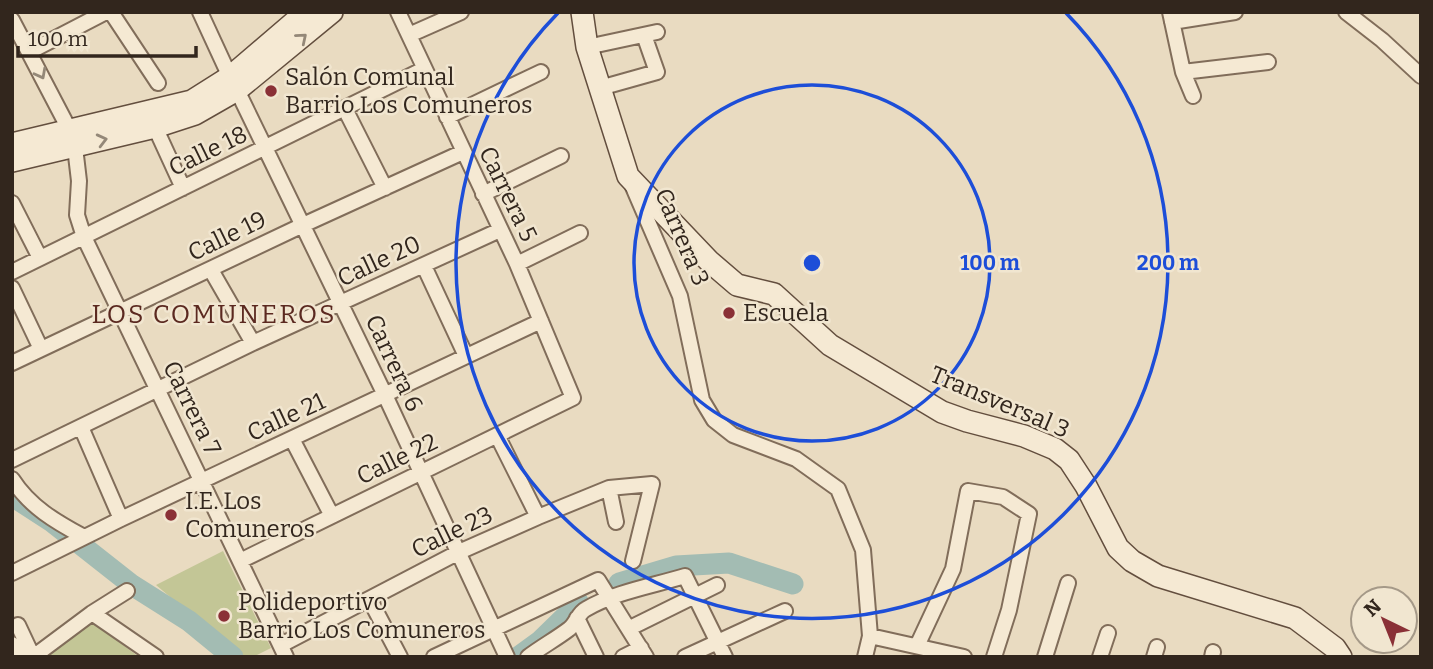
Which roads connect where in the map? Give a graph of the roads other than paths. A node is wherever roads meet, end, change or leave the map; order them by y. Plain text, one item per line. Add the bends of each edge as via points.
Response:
1 (108, 12) edge
2 (200, 12) edge
3 (306, 12) edge
4 (332, 12) edge
5 (398, 12) edge
6 (461, 12) edge
7 (582, 12) edge
8 (1235, 12) edge
9 (1346, 12) edge
10 (1171, 17) edge
11 (12, 20) edge
12 (409, 35) junction
13 (587, 47) junction
14 (29, 52) junction
15 (1268, 62) dead end
16 (424, 69) junction
17 (541, 72) dead end
18 (1183, 72) junction
19 (1421, 76) edge
20 (158, 83) dead end
21 (233, 84) junction
22 (600, 88) junction
23 (1193, 96) dead end
24 (345, 109) junction
25 (447, 117) junction
26 (155, 127) junction
27 (72, 138) junction
28 (12, 144) edge
29 (266, 148) junction
30 (463, 152) junction
31 (561, 156) dead end
32 (12, 161) edge
33 (628, 176) junction
34 (183, 188) junction
35 (385, 188) junction
36 (483, 194) junction
37 (12, 203) edge
38 (303, 225) junction
39 (500, 230) junction
40 (580, 233) dead end
41 (84, 237) junction
42 (40, 258) junction
43 (517, 264) junction
44 (424, 266) junction
45 (211, 270) junction
46 (12, 272) edge
47 (12, 288) edge
48 (341, 303) junction
49 (120, 312) junction
50 (541, 321) junction
51 (253, 344) junction
52 (41, 349) junction
53 (466, 356) junction
54 (12, 363) edge
55 (158, 390) junction
56 (385, 395) junction
57 (573, 398) joint
58 (81, 427) junction
59 (498, 435) junction
60 (292, 439) junction
61 (12, 460) edge
62 (421, 473) junction
63 (12, 479) edge
64 (202, 482) junction
65 (608, 488) junction
66 (332, 516) junction
67 (538, 517) junction
68 (121, 519) junction
69 (616, 522) dead end
70 (81, 539) junction
71 (459, 552) junction
72 (240, 561) junction
73 (633, 561) dead end
74 (13, 570) edge
75 (1068, 583) dead end
76 (717, 585) dead end
77 (128, 591) dead end
78 (695, 596) junction
79 (610, 598) junction
80 (370, 600) junction
81 (785, 611) dead end
82 (92, 613) junction
83 (578, 618) junction
84 (18, 625) dead end
85 (630, 628) junction
86 (495, 629) junction
87 (1108, 633) dead end
88 (870, 636) junction
89 (12, 645) edge
90 (917, 646) junction
91 (722, 650) edge
92 (284, 651) edge
93 (644, 652) edge
94 (506, 655) edge
95 (27, 657) edge
96 (33, 657) edge
97 (156, 657) edge
98 (400, 657) edge
99 (435, 657) edge
100 (528, 657) edge
101 (596, 657) edge
102 (623, 657) edge
103 (685, 657) edge
104 (865, 657) edge
105 (964, 657) edge
106 (994, 657) edge
107 (1045, 657) edge
108 (1100, 657) edge
109 (1341, 657) edge

1 - 14 street
1 - 20 street
2 - 21 street, Carrera 6
3 - 21 street
21 -> 4 street
5 - 12 street, Carrera 5
6 - 12 street
7 - 13 street, Carrera 3
8 - 10 street
9 - 19 street
10 - 18 street
11 - 14 street, Carrera 7
12 - 16 street, Carrera 5
13 - 22 street, Carrera 3
13 - 22 street via 650,33 657,72
14 -> 27 street, Carrera 7
15 - 18 street
16 - 24 street, Calle 18
16 - 25 street, Carrera 5
17 - 25 street
18 - 23 street
21 - 26 street via 195,114
21 - 27 street
21 - 29 street, Carrera 6
22 - 33 street, Carrera 3
24 - 29 street, Calle 18
24 - 35 street
25 - 30 street, Carrera 5
27 -> 26 street
26 - 34 street
27 - 28 street
27 - 32 street
27 - 41 street, Carrera 7 via 79,181 77,215
29 - 34 street, Calle 18
29 - 38 street, Carrera 6
30 - 35 street, Calle 19
30 - 36 street, Carrera 5
31 - 36 street
33 - 88 street, Carrera 3 via 680,296 707,410 733,435 796,459 838,489 863,550
33 - 109 street, Transversal 3 via 737,285 774,294 830,345 942,412 1055,449 1069,460 1118,548 1132,561 1158,576 1295,618
34 - 41 street, Calle 18
35 - 38 street, Calle 19
36 - 39 street, Carrera 5
37 - 42 street
38 - 45 street, Calle 19
38 - 48 street, Carrera 6
39 - 43 street, Carrera 5
39 - 44 street, Calle 20
40 - 43 street
41 - 42 street, Calle 18
41 - 49 street, Carrera 7
42 - 46 street, Calle 18
43 - 50 street, Carrera 5
44 - 48 street, Calle 20
44 - 53 street
45 - 49 street, Calle 19
45 - 51 street
47 - 52 street
48 - 51 street, Calle 20
48 - 56 street, Carrera 6
49 - 52 street, Calle 19
49 - 55 street, Carrera 7
50 - 53 street, Calle 21
50 - 57 street, Carrera 5
51 - 55 street, Calle 20
52 - 54 street, Calle 19
53 - 56 street, Calle 21
55 - 58 street, Calle 20
55 - 64 street, Carrera 7
56 - 60 street, Calle 21
56 - 62 street, Carrera 6
57 - 59 street, Calle 22
58 - 61 street, Calle 20
58 - 68 street
59 - 62 street, Calle 22
59 - 67 street
60 - 64 street, Calle 21
60 - 66 street
62 - 66 street, Calle 22
62 - 71 street, Carrera 6
63 - 70 street via 22,494
64 - 68 street, Calle 21
64 - 72 street, Carrera 7
65 - 67 street, Calle 23
65 - 69 street
65 - 73 street, Calle 23 via 652,484
66 - 72 street, Calle 22
67 - 71 street, Calle 23
68 - 70 street, Calle 21
70 - 74 street, Calle 21
71 - 80 street, Calle 23
71 - 86 street, Carrera 6
72 - 92 street, Carrera 7
75 - 107 street
76 - 78 street
77 - 82 street
78 - 79 street via 685,576
78 - 85 street
78 - 91 street
79 - 83 street via 587,608
79 - 85 street
79 - 86 street via 598,580
80 - 92 street, Calle 23
80 - 98 street
81 - 91 street
82 - 96 street
82 - 97 street
83 - 100 street via 571,628
83 - 101 street
84 - 96 street
85 - 93 street
86 - 94 street, Carrera 6
86 - 99 street
87 - 108 street
88 - 90 street
88 - 104 street, Carrera 3
89 - 95 street
90 - 105 street
90 - 106 street via 953,569 968,491 1003,497 1029,514
91 - 103 street
93 - 102 street

